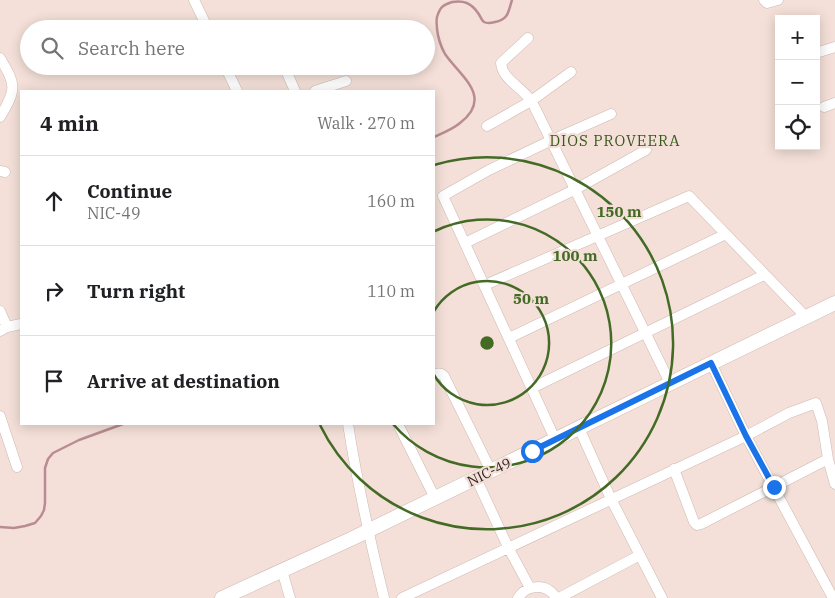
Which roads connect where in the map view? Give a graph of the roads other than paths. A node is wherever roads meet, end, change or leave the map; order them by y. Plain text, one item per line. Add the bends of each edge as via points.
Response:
1 (194, 0) edge
2 (764, 0) edge
3 (778, 0) edge
4 (204, 20) edge
5 (528, 38) dead end
6 (835, 46) edge
7 (820, 52) edge
8 (0, 58) edge
9 (571, 72) dead end
10 (229, 75) edge
11 (288, 75) edge
12 (346, 81) dead end
13 (237, 90) edge
14 (295, 90) edge
15 (318, 90) edge
16 (531, 101) junction
17 (835, 103) edge
18 (4, 104) edge
19 (824, 107) dead end
20 (611, 114) dead end
21 (0, 117) edge
22 (486, 126) dead end
23 (552, 140) junction
24 (646, 150) dead end
25 (576, 189) junction
26 (726, 234) junction
27 (598, 235) junction
28 (465, 243) junction
29 (764, 275) junction
30 (622, 284) junction
31 (485, 285) junction
32 (835, 303) edge
33 (0, 311) edge
34 (806, 317) junction
35 (20, 324) edge
36 (4, 329) edge
37 (645, 332) junction
38 (509, 338) junction
39 (711, 363) junction
40 (435, 374) edge
41 (670, 384) junction
42 (532, 388) junction
43 (0, 416) edge
44 (348, 425) edge
45 (398, 425) edge
46 (579, 428) junction
47 (746, 436) junction
48 (556, 439) junction
49 (828, 459) junction
50 (17, 467) dead end
51 (674, 469) junction
52 (490, 471) junction
53 (476, 478) junction
54 (835, 484) edge
55 (774, 487) junction
56 (435, 498) junction
57 (611, 499) junction
58 (368, 531) junction
59 (508, 548) junction
60 (640, 555) junction
61 (282, 570) junction
62 (530, 588) junction
63 (223, 598) edge
64 (290, 598) edge
65 (384, 598) edge
66 (402, 598) edge
67 (518, 598) edge
68 (557, 598) edge
69 (662, 598) edge
70 (832, 598) edge

1 - 4 street
2 - 3 street via 767,3
5 - 16 street via 501,63 501,67
6 - 7 street
8 - 18 street via 13,84
9 - 16 street
10 - 13 street
11 - 14 street
12 - 15 street
16 - 22 street
16 - 23 street
17 - 19 street
18 - 21 street
20 - 23 street
23 - 25 street
23 - 28 street via 444,196
24 - 25 street
25 - 27 street
25 - 28 street
26 - 27 street via 689,196
26 - 29 street
26 - 30 street
27 - 30 street
27 - 31 street
28 - 31 street
29 - 34 street
29 - 37 street
30 - 37 street
30 - 38 street
31 - 38 street
32 - 34 street, NIC-49 / NIC-49
33 - 36 street
34 - 39 street, NIC-49 / NIC-49
35 - 36 street
37 - 41 street
37 - 42 street
38 - 42 street
39 - 41 street, NIC-49 / NIC-49
39 - 47 street
40 - 52 street via 444,376
41 - 46 street, NIC-49 / NIC-49
42 - 48 street
43 - 50 street
44 - 58 street
45 - 56 street
46 - 48 street, NIC-49 / NIC-49
46 - 57 street
47 - 49 street via 789,412 816,402
47 - 51 street
47 - 55 street
48 - 52 street, NIC-49 / NIC-49
49 - 54 street
49 - 55 street
51 - 55 street via 697,525
51 - 57 street
52 - 53 street, NIC-49 / NIC-49
53 - 56 street, NIC-49 / NIC-49
53 - 59 street
55 - 70 street
56 - 58 street, NIC-49 / NIC-49
57 - 59 street
57 - 60 street
58 - 61 street, NIC-49 / NIC-49
58 - 65 street
59 - 62 street
59 - 66 street
60 - 68 street
60 - 69 street
61 - 63 street, NIC-49 / NIC-49
61 - 64 street
62 - 67 street
62 - 68 street via 542,587

